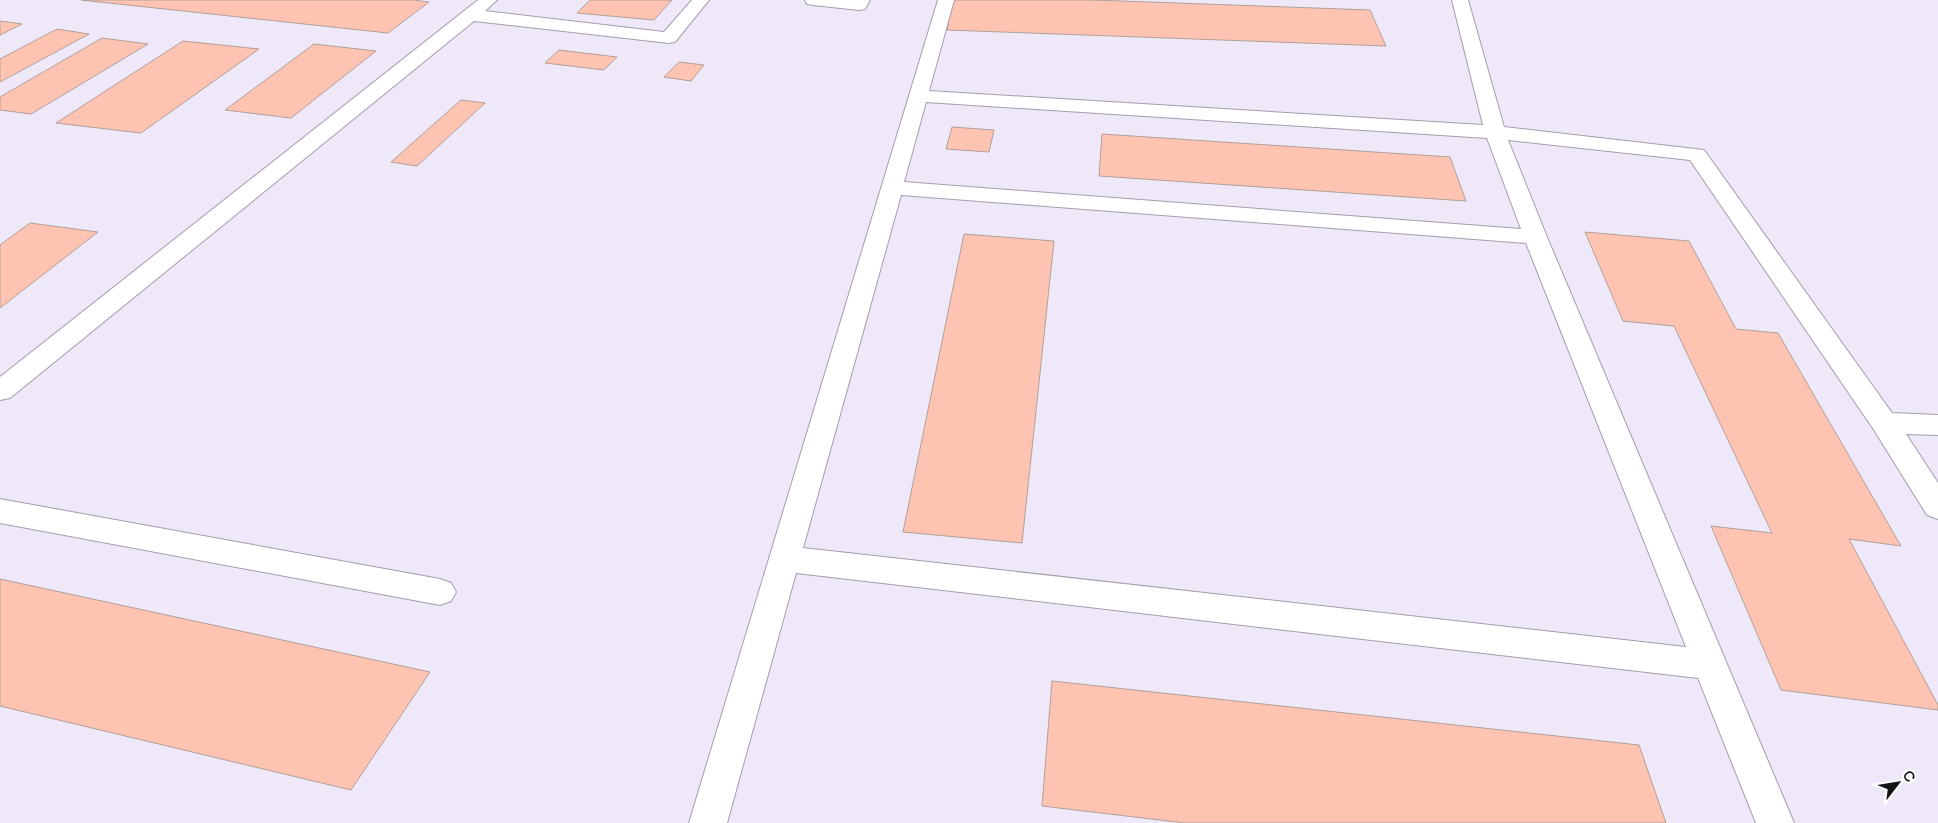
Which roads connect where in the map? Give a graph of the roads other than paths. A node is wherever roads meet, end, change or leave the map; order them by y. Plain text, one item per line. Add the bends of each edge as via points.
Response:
1 (489, 0) edge
2 (701, 0) edge
3 (812, 0) edge
4 (862, 0) edge
5 (946, 0) edge
6 (1460, 0) edge
7 (471, 15) junction
8 (917, 96) junction
9 (1496, 132) junction
10 (892, 188) junction
11 (1535, 238) junction
12 (0, 392) edge
13 (1884, 423) junction
14 (1938, 425) edge
15 (1938, 507) edge
16 (0, 511) edge
17 (784, 559) junction
18 (440, 592) dead end
19 (1709, 664) junction
20 (708, 823) edge
21 (1775, 823) edge

1 - 7 lane
2 - 7 lane via 669,38
3 - 4 lane via 859,4
5 - 8 lane
6 - 9 lane
7 - 12 lane
8 - 9 lane
8 - 10 lane
9 - 11 lane
9 - 13 lane via 1697,154
10 - 11 lane
10 - 17 lane
11 - 19 lane
13 - 14 lane
13 - 15 lane
16 - 18 lane
17 - 19 lane
17 - 20 lane
19 - 21 lane

